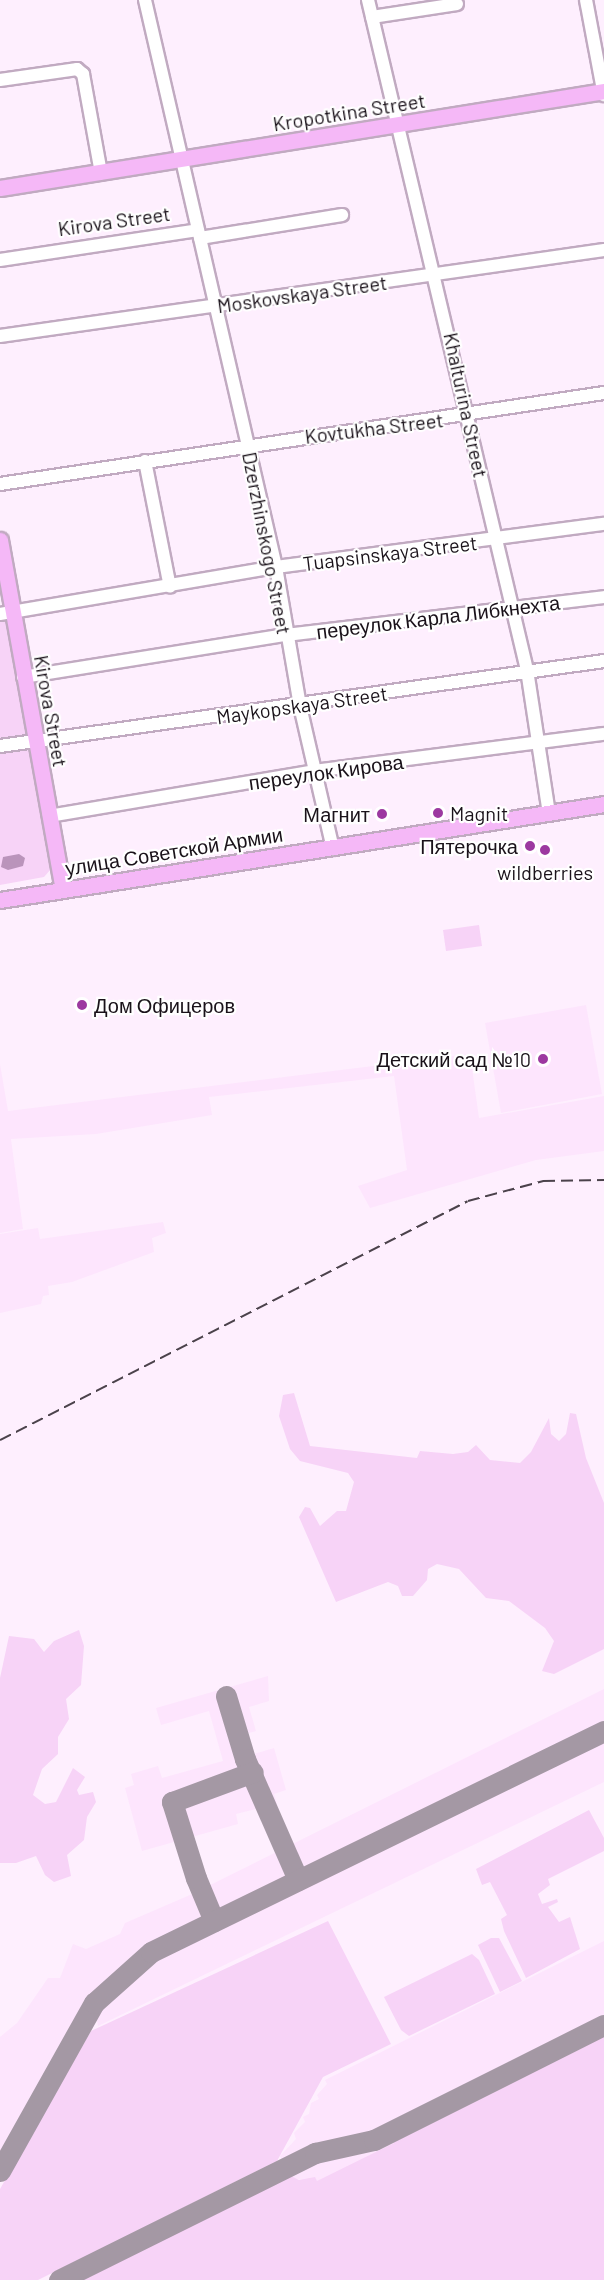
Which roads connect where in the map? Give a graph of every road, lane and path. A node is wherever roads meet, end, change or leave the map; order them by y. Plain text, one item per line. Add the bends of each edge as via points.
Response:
1 (145, 0) edge
2 (368, 0) edge
3 (586, 0) edge
4 (457, 6) edge
5 (372, 17) junction
6 (0, 80) edge
7 (604, 92) edge
8 (399, 125) junction
9 (179, 162) junction
10 (101, 173) junction
11 (0, 188) edge
12 (342, 215) dead end
13 (199, 234) junction
14 (604, 250) edge
15 (0, 260) edge
16 (436, 275) junction
17 (215, 306) junction
18 (0, 336) edge
19 (604, 393) edge
20 (469, 416) junction
21 (248, 445) junction
22 (144, 461) junction
23 (0, 484) edge
24 (604, 524) edge
25 (494, 539) junction
26 (0, 540) edge
27 (276, 567) junction
28 (170, 587) junction
29 (604, 597) edge
30 (512, 609) junction
31 (6, 613) edge
32 (286, 635) junction
33 (604, 661) edge
34 (527, 670) junction
35 (23, 677) junction
36 (300, 706) junction
37 (604, 734) edge
38 (34, 740) junction
39 (540, 745) junction
40 (0, 746) edge
41 (314, 771) junction
42 (604, 804) edge
43 (549, 813) junction
44 (49, 816) junction
45 (333, 849) junction
46 (63, 889) junction
47 (0, 900) edge

1 - 9 street, Dzerzhinskogo Street
2 - 5 street, Khalturina Street
3 - 7 street
4 - 5 street
5 - 8 street, Khalturina Street
6 - 10 street via 77,69 83,74
7 - 8 main road, Kropotkina Street
8 - 9 main road, Kropotkina Street via 204,154
8 - 16 street, Khalturina Street
9 - 10 main road, Kropotkina Street
9 - 13 street, Dzerzhinskogo Street
10 - 11 main road, Kropotkina Street
12 - 13 street
13 - 15 street, Kirova Street
13 - 17 street, Dzerzhinskogo Street
14 - 16 street, Moskovskaya Street
16 - 17 street, Moskovskaya Street
16 - 20 street, Khalturina Street
17 - 18 street, Moskovskaya Street
17 - 21 street, Dzerzhinskogo Street
19 - 20 street, Kovtukha Street
20 - 21 street, Kovtukha Street
20 - 25 street, Khalturina Street
21 - 22 street, Kovtukha Street
21 - 27 street, Dzerzhinskogo Street
22 - 23 street, Kovtukha Street
22 - 28 street
24 - 25 street, Tuapsinskaya Street
25 - 27 street, Tuapsinskaya Street
25 - 30 street, Khalturina Street
26 - 31 main road, Kirova Street
27 - 28 street, Tuapsinskaya Street
27 - 32 street, Dzerzhinskogo Street
28 - 31 street, Tuapsinskaya Street
29 - 30 street, переулок Карла Либкнехта
30 - 32 street, переулок Карла Либкнехта
30 - 34 street, Khalturina Street
31 - 35 main road, Kirova Street
32 - 35 street, переулок Карла Либкнехта
32 - 36 street, Dzerzhinskogo Street
33 - 34 street, Maykopskaya Street
34 - 36 street, Maykopskaya Street
34 - 39 street, Khalturina Street
35 - 38 main road, Kirova Street
36 - 38 street, Maykopskaya Street
36 - 41 street, Dzerzhinskogo Street
37 - 39 street, переулок Кирова
38 - 40 street, Maykopskaya Street
38 - 44 main road, Kirova Street
39 - 41 street, переулок Кирова
39 - 43 street, Khalturina Street
41 - 44 street, переулок Кирова
41 - 45 street, Dzerzhinskogo Street
42 - 43 main road, улица Советской Армии
43 - 45 main road, улица Советской Армии
44 - 46 main road, Kirova Street
45 - 46 main road, улица Советской Армии
46 - 47 main road, улица Советской Армии

